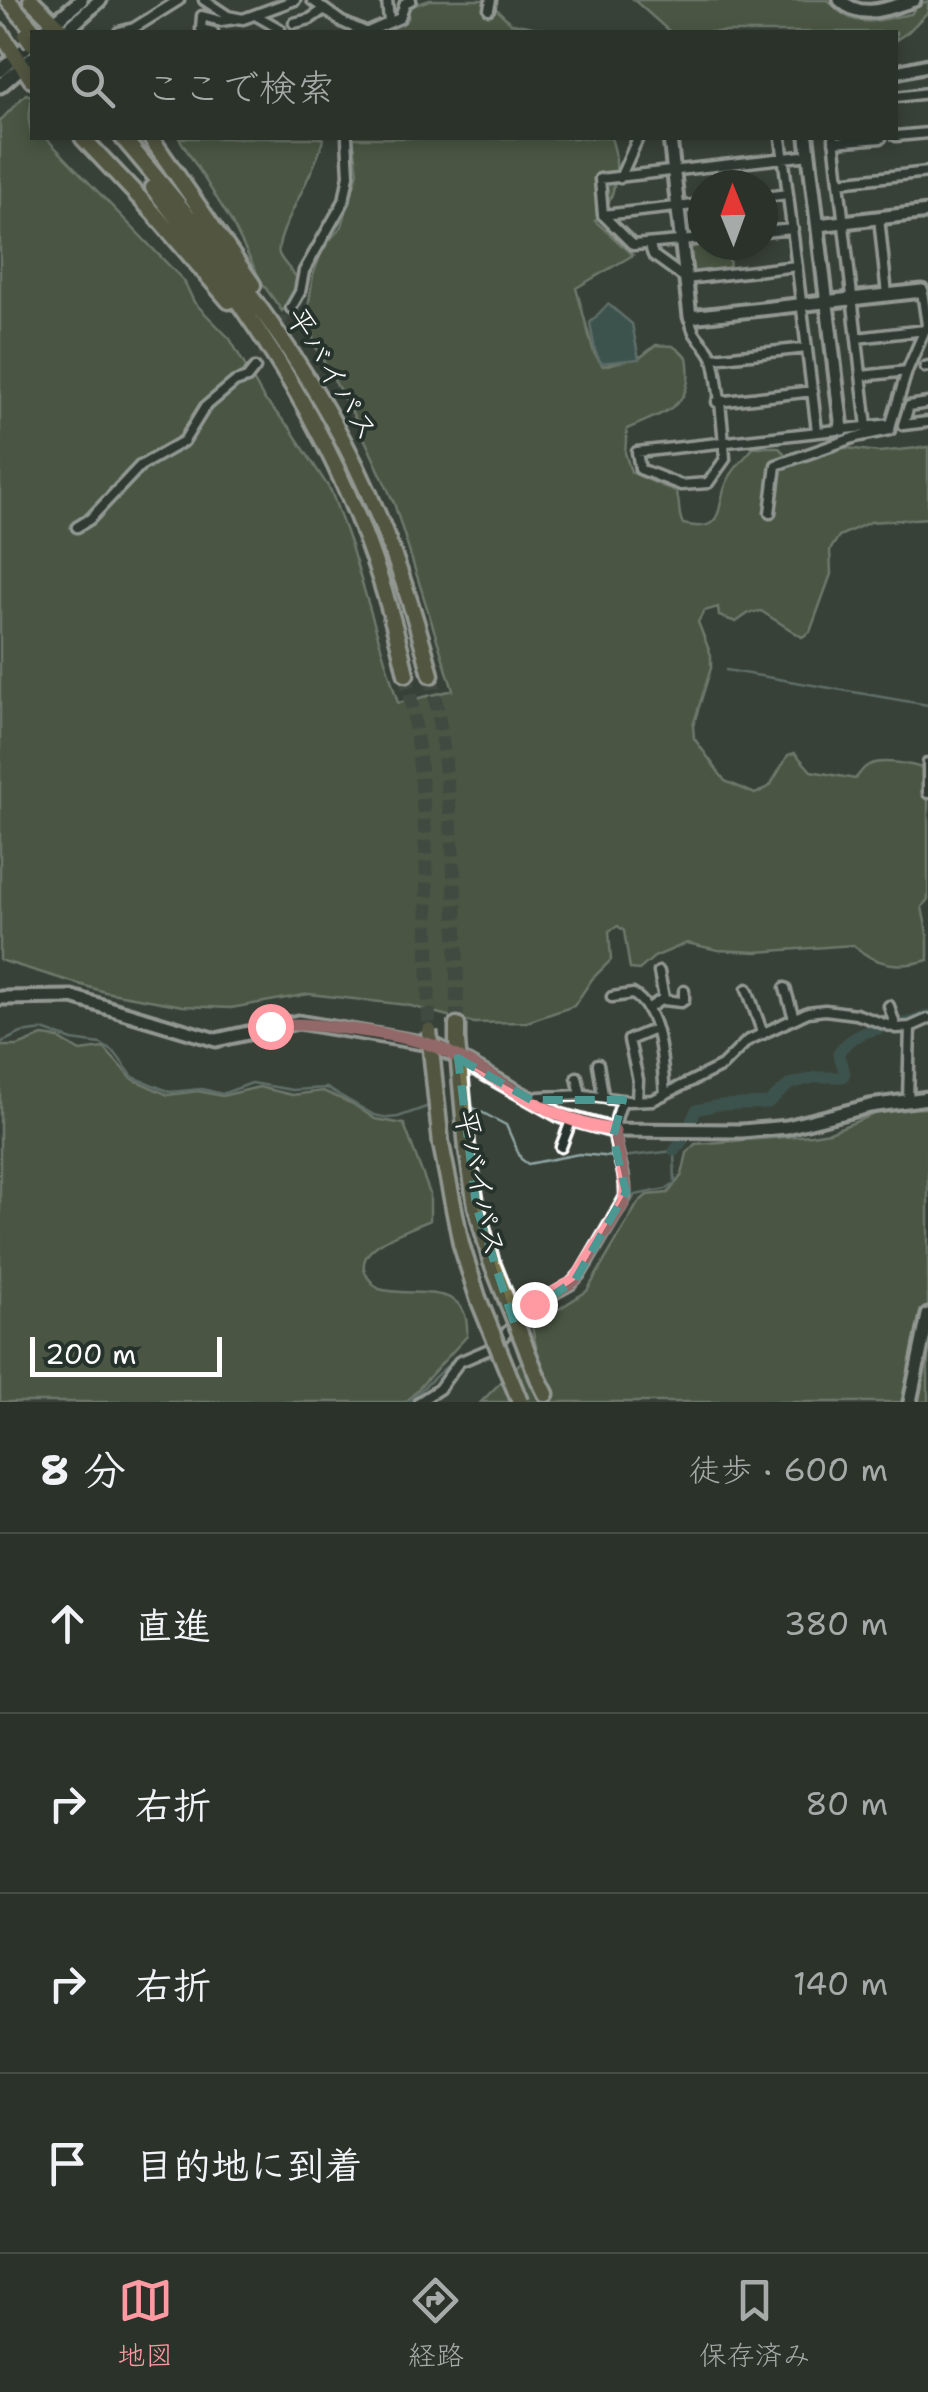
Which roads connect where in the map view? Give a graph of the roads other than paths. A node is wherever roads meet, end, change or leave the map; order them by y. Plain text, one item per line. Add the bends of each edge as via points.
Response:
1 (8, 0) edge
2 (31, 0) edge
3 (81, 0) edge
4 (100, 0) edge
5 (179, 0) edge
6 (204, 0) edge
7 (295, 0) edge
8 (312, 0) edge
9 (387, 0) edge
10 (411, 0) edge
11 (840, 0) edge
12 (914, 0) edge
13 (0, 4) edge
14 (323, 10) junction
15 (256, 16) junction
16 (236, 18) junction
17 (389, 21) junction
18 (294, 23) dead end
19 (280, 29) dead end
20 (37, 30) edge
21 (39, 30) edge
22 (42, 30) edge
23 (47, 30) edge
24 (50, 30) edge
25 (126, 30) edge
26 (205, 30) edge
27 (362, 30) edge
28 (370, 30) edge
29 (0, 32) edge
30 (24, 60) edge
31 (928, 65) edge
32 (0, 70) edge
33 (898, 72) edge
34 (0, 86) edge
35 (928, 93) edge
36 (898, 97) edge
37 (928, 133) edge
38 (898, 136) edge
39 (85, 140) edge
40 (113, 140) edge
41 (125, 140) edge
42 (152, 140) edge
43 (346, 140) edge
44 (637, 140) edge
45 (670, 140) edge
46 (782, 140) edge
47 (808, 140) edge
48 (834, 140) edge
49 (810, 155) junction
50 (784, 158) junction
51 (674, 171) junction
52 (928, 172) edge
53 (620, 178) junction
54 (839, 182) junction
55 (788, 194) junction
56 (778, 195) edge
57 (688, 206) edge
58 (678, 207) junction
59 (928, 212) edge
60 (604, 215) junction
61 (878, 217) junction
62 (844, 222) junction
63 (818, 225) junction
64 (793, 229) junction
65 (778, 230) edge
66 (688, 241) edge
67 (682, 242) junction
68 (650, 246) junction
69 (797, 266) junction
70 (686, 279) junction
71 (922, 291) joint
72 (887, 295) junction
73 (853, 299) junction
74 (827, 302) junction
75 (802, 304) junction
76 (291, 308) tunnel mouth
77 (690, 317) junction
78 (925, 330) junction
79 (857, 338) junction
80 (807, 348) junction
81 (713, 358) junction
82 (255, 368) tunnel mouth
83 (907, 371) junction
84 (862, 376) junction
85 (812, 391) junction
86 (718, 402) junction
87 (928, 404) edge
88 (928, 422) edge
89 (316, 424) junction
90 (891, 424) junction
91 (868, 427) junction
92 (842, 429) junction
93 (818, 431) junction
94 (724, 444) junction
95 (372, 501) junction
96 (770, 512) dead end
97 (77, 528) dead end
98 (406, 674) tunnel mouth
99 (431, 675) tunnel mouth
100 (928, 763) edge
101 (928, 793) edge
102 (659, 972) dead end
103 (785, 988) dead end
104 (747, 989) dead end
105 (684, 991) dead end
106 (612, 997) dead end
107 (0, 998) edge
108 (663, 1000) junction
109 (889, 1006) dead end
110 (648, 1010) junction
111 (794, 1018) junction
112 (928, 1019) edge
113 (457, 1025) tunnel mouth
114 (910, 1027) junction
115 (429, 1028) tunnel mouth
116 (896, 1028) junction
117 (655, 1029) junction
118 (763, 1034) junction
119 (598, 1064) dead end
120 (578, 1077) dead end
121 (665, 1094) junction
122 (581, 1095) junction
123 (603, 1095) junction
124 (928, 1098) edge
125 (623, 1100) junction
126 (638, 1100) junction
127 (908, 1100) junction
128 (533, 1101) junction
129 (571, 1121) junction
130 (614, 1130) junction
131 (561, 1147) dead end
132 (928, 1315) edge
133 (546, 1394) dead end
134 (419, 1402) edge
135 (520, 1402) edge
136 (910, 1402) edge

1 - 21 highway
2 - 22 highway
3 - 23 street
4 - 24 street
5 - 25 street
6 - 16 street
7 - 15 street
8 - 14 street
9 - 17 street
10 - 17 street via 403,15
11 - 12 street via 858,12
13 - 20 highway
14 - 18 street
14 - 27 street
15 - 16 street
15 - 19 street
16 - 26 street via 202,16
17 - 28 street
29 - 30 highway
30 - 32 street
30 - 34 street
31 - 33 street
35 - 36 street
37 - 38 street
39 - 89 highway via 226,296
40 - 89 highway, 平バイパス via 248,313
41 - 95 highway, 平バイパス via 286,346
42 - 95 highway via 308,370
43 - 76 street via 346,196
44 - 53 street
45 - 51 street
46 - 50 street
47 - 49 street
48 - 54 street
49 - 50 street
49 - 63 street
50 - 51 street
50 - 55 street
51 - 53 street
51 - 58 street
52 - 54 street
53 - 60 street via 600,179
54 - 62 street
55 - 56 street
55 - 64 street
57 - 58 street
58 - 60 street
58 - 67 street
59 - 61 street
60 - 68 street via 633,245
61 - 62 street
61 - 72 street
62 - 63 street
62 - 73 street
63 - 74 street
64 - 65 street
64 - 69 street
66 - 67 street
67 - 68 street
67 - 70 street
68 - 70 street
69 - 70 street
69 - 75 street
70 - 77 street
71 - 72 street
71 - 78 street
72 - 73 street
73 - 74 street
73 - 79 street
74 - 75 street
74 - 92 street
75 - 77 street
75 - 80 street
77 - 81 street via 691,331
78 - 79 street
78 - 83 street
79 - 84 street
80 - 81 street
80 - 85 street
81 - 86 street
82 - 97 street via 204,407 184,441 140,466
83 - 84 street
83 - 90 street
84 - 91 street
85 - 86 street
85 - 93 street
86 - 94 street
87 - 88 street via 908,406 903,425
89 - 98 highway, 平バイパス via 368,542
90 - 91 street
90 - 96 street via 890,430 776,465
91 - 92 street
92 - 93 street
93 - 94 street
94 - 94 street via 725,460 708,482 681,484 638,463 637,452
95 - 99 highway, 平バイパス via 406,584
100 - 101 street
102 - 108 street
103 - 111 street
104 - 118 street
105 - 108 street via 681,1002
106 - 110 street via 636,995
107 - 128 street via 72,997 216,1040 298,1022 423,1043
108 - 110 street
109 - 116 street
110 - 117 street
111 - 116 street via 818,1010 870,1013
111 - 118 street
112 - 114 street
113 - 133 highway, 平バイパス, bridge via 476,1206
114 - 116 street
114 - 127 street
115 - 135 highway, 平バイパス, bridge via 441,1144 462,1244
117 - 121 street
117 - 126 street via 630,1040
118 - 121 street via 738,1047 722,1066
119 - 123 street
120 - 122 street
121 - 126 street
122 - 123 street
122 - 128 street
123 - 125 street
124 - 127 street
125 - 126 street
125 - 130 street
127 - 130 street via 787,1127
128 - 129 street
129 - 130 street
129 - 131 street
130 - 134 street via 625,1197 581,1273 523,1312 494,1346 459,1362
132 - 136 street

